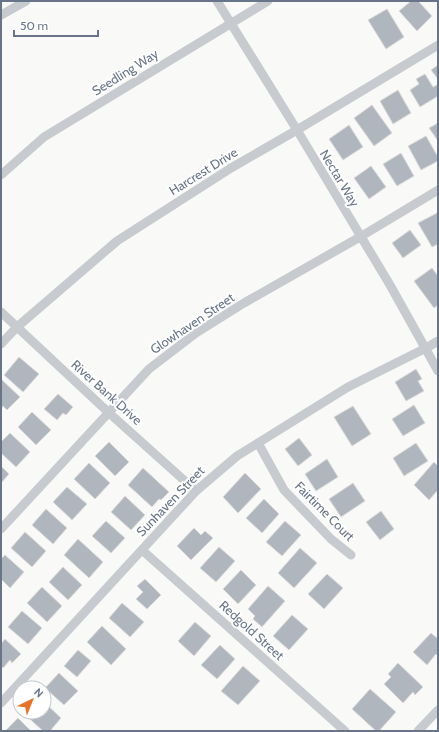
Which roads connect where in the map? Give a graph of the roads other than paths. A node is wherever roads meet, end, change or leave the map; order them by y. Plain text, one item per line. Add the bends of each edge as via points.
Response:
1 (26, 1) edge
2 (217, 1) edge
3 (268, 1) edge
4 (1, 15) edge
5 (230, 23) junction
6 (438, 45) edge
7 (297, 130) junction
8 (1, 175) edge
9 (438, 190) edge
10 (360, 237) junction
11 (1, 312) edge
12 (17, 327) junction
13 (438, 341) edge
14 (1, 344) edge
15 (426, 348) junction
16 (438, 371) edge
17 (108, 412) junction
18 (258, 443) junction
19 (196, 490) junction
20 (1, 529) edge
21 (142, 550) junction
22 (351, 555) dead end
23 (1, 703) edge
24 (438, 710) edge
25 (345, 731) edge
26 (418, 731) edge

1 - 4 street
2 - 5 street, Nectar Way
3 - 5 street, Seedling Way
5 - 7 street, Nectar Way
5 - 8 street, Seedling Way via 44,137
6 - 7 street, Harcrest Drive
7 - 10 street, Nectar Way
7 - 12 street, Harcrest Drive via 231,168 117,241
9 - 10 street, Glowhaven Street
10 - 15 street, Nectar Way
10 - 17 street, Glowhaven Street via 196,333 149,369
11 - 12 street, River Bank Drive
12 - 14 street, Harcrest Drive
12 - 17 street, River Bank Drive
13 - 15 street, Sunhaven Street
15 - 16 street, Nectar Way
15 - 18 street, Sunhaven Street via 348,387
17 - 19 street, River Bank Drive
17 - 20 street, Glowhaven Street
18 - 19 street, Sunhaven Street via 237,456
18 - 22 street, Fairtime Court via 284,490
19 - 21 street, Sunhaven Street
21 - 23 street, Sunhaven Street
21 - 25 street, Redgold Street
24 - 26 street

